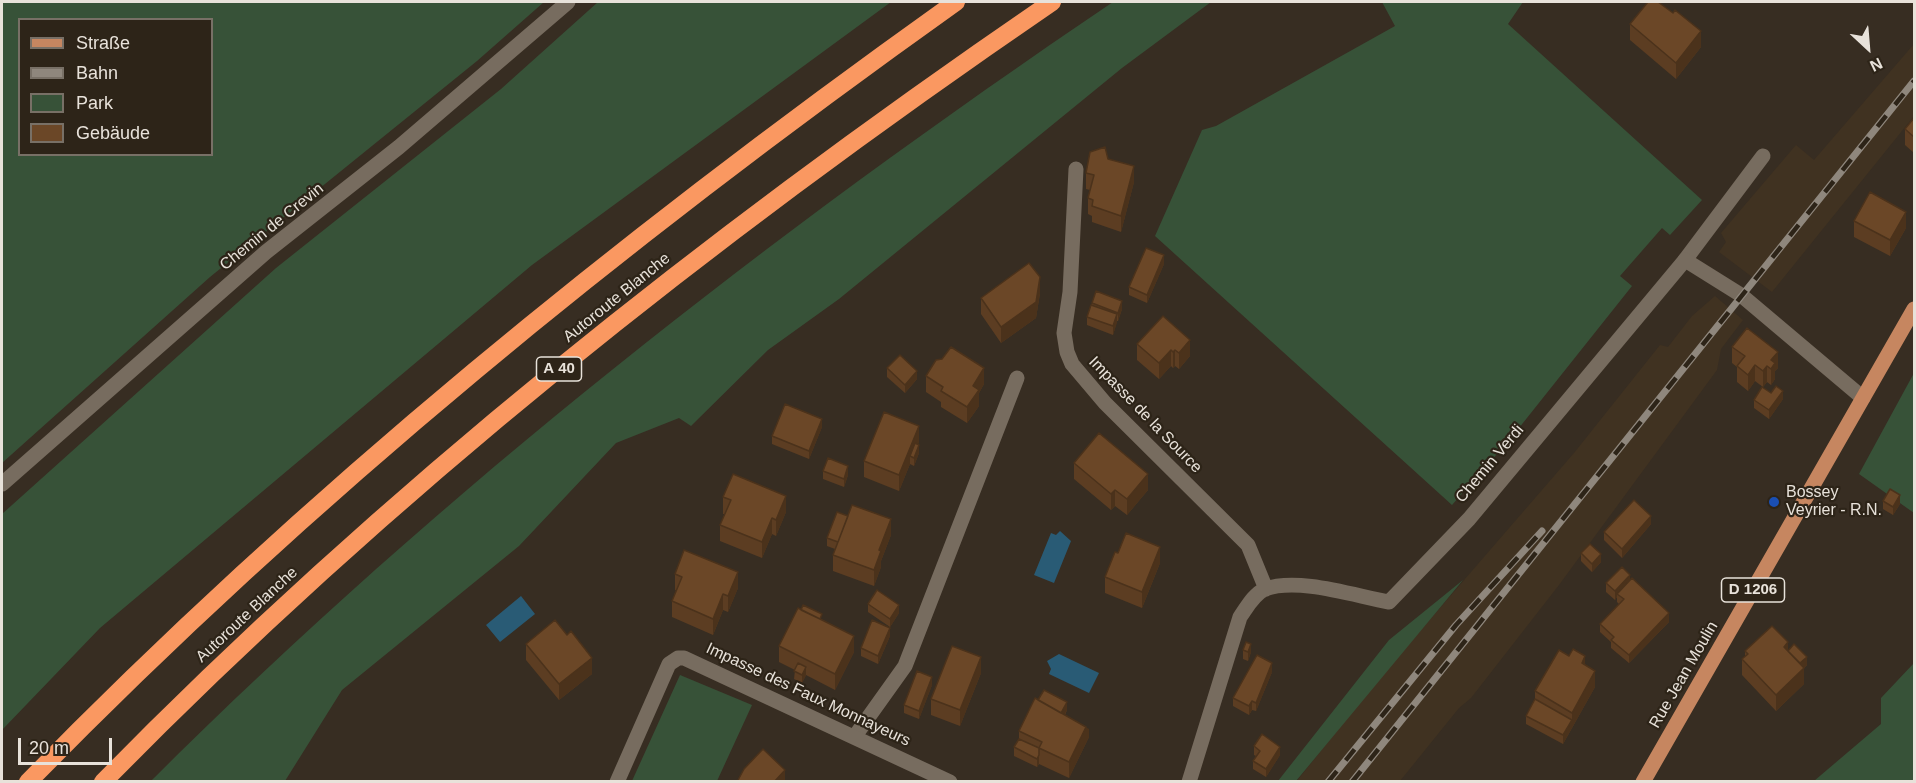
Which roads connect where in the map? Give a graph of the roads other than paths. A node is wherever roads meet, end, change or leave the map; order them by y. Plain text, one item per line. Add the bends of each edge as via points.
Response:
1 (568, 2) edge
2 (956, 2) edge
3 (1052, 2) edge
4 (1763, 156) dead end
5 (1076, 169) dead end
6 (1685, 260) junction
7 (1914, 309) edge
8 (1017, 378) dead end
9 (1863, 398) junction
10 (2, 484) edge
11 (1266, 589) junction
12 (855, 736) junction
13 (28, 782) edge
14 (103, 782) edge
15 (617, 782) edge
16 (950, 782) edge
17 (1189, 782) edge
18 (1643, 782) edge

1 - 10 street, Chemin de Crevin via 408,139 266,252
2 - 13 highway, Autoroute Blanche via 672,209 444,395 194,617
3 - 14 highway, Autoroute Blanche / A 40 via 821,164 705,252 473,440 275,614
4 - 6 street
5 - 11 street, Impasse de la Source via 1064,333 1072,364 1105,403 1248,545
6 - 9 street via 1741,295
6 - 11 street, Chemin Verdi via 1469,519 1389,602 1296,585
7 - 9 main road, D 1206
8 - 12 street via 905,666
9 - 18 main road, Rue Jean Moulin / D 1206
11 - 17 street via 1253,598 1240,617
12 - 15 street, Impasse des Faux Monnayeurs via 678,658 669,664
12 - 16 street, Impasse des Faux Monnayeurs

